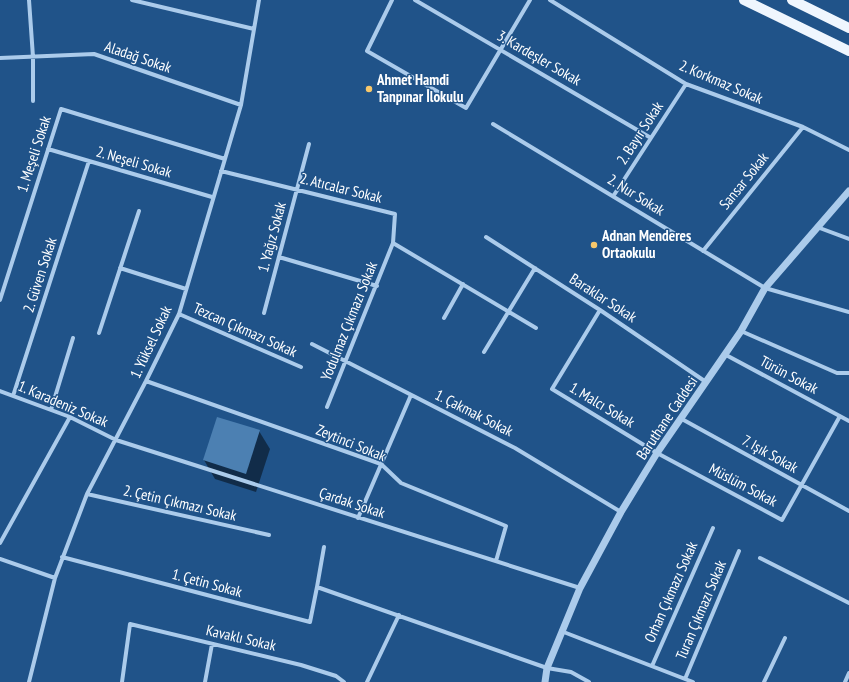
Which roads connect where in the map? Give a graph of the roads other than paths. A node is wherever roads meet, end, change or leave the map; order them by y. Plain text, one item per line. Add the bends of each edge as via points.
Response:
1 (29, 0) edge
2 (132, 0) edge
3 (259, 0) edge
4 (392, 0) edge
5 (415, 0) edge
6 (530, 0) edge
7 (550, 0) edge
8 (744, 0) edge
9 (792, 0) edge
10 (849, 28) edge
11 (254, 29) junction
12 (501, 50) junction
13 (849, 51) edge
14 (34, 57) junction
15 (0, 58) edge
16 (686, 84) junction
17 (34, 101) dead end
18 (241, 104) junction
19 (493, 124) dead end
20 (803, 127) junction
21 (651, 138) junction
22 (309, 144) dead end
23 (48, 149) junction
24 (849, 150) edge
25 (225, 159) junction
26 (89, 161) junction
27 (221, 171) junction
28 (297, 190) junction
29 (849, 191) edge
30 (614, 195) junction
31 (212, 197) junction
32 (139, 211) dead end
33 (817, 227) junction
34 (486, 237) dead end
35 (849, 239) edge
36 (394, 243) junction
37 (703, 251) junction
38 (279, 257) junction
39 (120, 268) junction
40 (535, 268) junction
41 (463, 284) junction
42 (377, 286) junction
43 (766, 288) junction
44 (186, 289) junction
45 (0, 300) edge
46 (600, 310) junction
47 (509, 311) junction
48 (849, 312) edge
49 (264, 313) dead end
50 (179, 314) junction
51 (444, 318) dead end
52 (536, 328) dead end
53 (741, 331) junction
54 (99, 333) dead end
55 (73, 338) dead end
56 (312, 344) dead end
57 (484, 352) dead end
58 (726, 355) junction
59 (346, 362) junction
60 (301, 368) dead end
61 (849, 373) edge
62 (146, 381) junction
63 (706, 382) junction
64 (0, 391) edge
65 (411, 394) junction
66 (13, 396) junction
67 (327, 408) dead end
68 (50, 410) junction
69 (840, 416) junction
70 (70, 417) junction
71 (680, 418) junction
72 (849, 421) edge
73 (116, 440) junction
74 (657, 453) junction
75 (381, 464) junction
76 (802, 485) junction
77 (87, 494) junction
78 (849, 511) edge
79 (620, 512) junction
80 (358, 518) junction
81 (712, 528) dead end
82 (269, 535) dead end
83 (0, 542) edge
84 (324, 546) dead end
85 (739, 551) dead end
86 (62, 557) junction
87 (760, 558) dead end
88 (0, 559) edge
89 (496, 561) junction
90 (55, 578) junction
91 (317, 586) junction
92 (580, 588) junction
93 (849, 603) edge
94 (399, 615) junction
95 (561, 631) junction
96 (785, 638) dead end
97 (212, 644) junction
98 (652, 666) junction
99 (547, 668) junction
100 (849, 673) edge
101 (685, 679) junction
102 (29, 682) edge
103 (122, 682) edge
104 (205, 682) edge
105 (344, 682) edge
106 (367, 682) edge
107 (545, 682) edge
108 (589, 682) edge
109 (693, 682) edge
110 (764, 682) edge
111 (845, 682) edge

1 - 14 street
2 - 11 street
3 - 11 street, 1. Yüksel Sokak
4 - 12 street via 367,51 466,108
5 - 12 street, 3. Kardeşler Sokak
6 - 12 street
7 - 16 street, 2. Korkmaz Sokak
8 - 13 main road
9 - 10 main road
11 - 18 street, 1. Yüksel Sokak
12 - 21 street, 3. Kardeşler Sokak
14 - 15 street, Aladağ Sokak
14 - 17 street
14 - 18 street, Aladağ Sokak via 94,54
16 - 20 street, 2. Korkmaz Sokak
16 - 21 street, 2. Bayır Sokak
18 - 25 street, 1. Yüksel Sokak
19 - 30 street, 2. Nur Sokak
20 - 24 street, 2. Korkmaz Sokak
20 - 37 street, Sansar Sokak
21 - 30 street, 2. Bayır Sokak
22 - 28 street, 1. Yağız Sokak
23 - 25 street, 1. Meşeli Sokak via 61,109
23 - 26 street, 2. Neşeli Sokak
23 - 45 street, 1. Meşeli Sokak
25 - 27 street, 1. Yüksel Sokak
26 - 31 street, 2. Neşeli Sokak
26 - 66 street, 2. Güven Sokak
27 - 28 street, 2. Atıcalar Sokak
27 - 31 street, 1. Yüksel Sokak
28 - 36 street, 2. Atıcalar Sokak via 395,214
28 - 38 street, 1. Yağız Sokak
29 - 33 street, Baruthane Caddesi
30 - 37 street, 2. Nur Sokak
31 - 44 street, 1. Yüksel Sokak
32 - 39 street
33 - 35 street
33 - 43 street, Baruthane Caddesi
34 - 40 street, Baraklar Sokak
36 - 41 street
36 - 42 street, Yodulmaz Çıkmazı Sokak
37 - 43 street, 2. Nur Sokak
38 - 42 street
38 - 49 street, 1. Yağız Sokak
39 - 44 street
39 - 54 street
40 - 46 street, Baraklar Sokak
40 - 47 street
41 - 47 street
41 - 51 street
42 - 59 street, Yodulmaz Çıkmazı Sokak
43 - 48 street, 2. Nur Sokak
43 - 53 street, Baruthane Caddesi
44 - 50 street, 1. Yüksel Sokak
46 - 63 street, Baraklar Sokak
46 - 74 street, 1. Malcı Sokak via 552,389
47 - 52 street
47 - 57 street
50 - 60 street, Tezcan Çıkmazı Sokak
50 - 62 street, 1. Yüksel Sokak
53 - 58 street, Baruthane Caddesi
53 - 61 street via 836,373
55 - 68 street
56 - 59 street, 1. Çakmak Sokak
58 - 63 street, Baruthane Caddesi
58 - 69 street, Türün Sokak
59 - 65 street, 1. Çakmak Sokak
59 - 67 street, Yodulmaz Çıkmazı Sokak
62 - 73 street, 1. Yüksel Sokak
62 - 75 street, Zeytinci Sokak
63 - 71 street, Baruthane Caddesi
64 - 66 street, 1. Karadeniz Sokak
65 - 75 street
65 - 79 street, 1. Çakmak Sokak via 515,448
66 - 68 street, 1. Karadeniz Sokak
68 - 70 street, 1. Karadeniz Sokak
69 - 72 street, Türün Sokak
69 - 76 street
70 - 73 street, 1. Karadeniz Sokak
70 - 83 street
71 - 74 street, Baruthane Caddesi
71 - 76 street, 7. Işık Sokak
73 - 77 street, 1. Yüksel Sokak
73 - 80 street, Çardak Sokak
74 - 76 street, Müslüm Sokak via 782,520
74 - 79 street, Baruthane Caddesi
75 - 80 street
75 - 89 street, Zeytinci Sokak via 401,483 506,526
76 - 78 street, 7. Işık Sokak
77 - 82 street, 2. Çetin Çıkmazı Sokak
77 - 86 street, 1. Yüksel Sokak
79 - 92 street, Baruthane Caddesi
80 - 89 street, Çardak Sokak
81 - 98 street, Orhan Çıkmazı Sokak
84 - 91 street, 1. Çetin Sokak
85 - 101 street, Turan Çıkmazı Sokak
86 - 90 street, 1. Yüksel Sokak
86 - 91 street, 1. Çetin Sokak via 310,622
87 - 93 street
88 - 90 street
89 - 92 street, Çardak Sokak
90 - 102 street, 1. Yüksel Sokak
91 - 94 street
92 - 95 street, Baruthane Caddesi
94 - 99 street
94 - 106 street
95 - 98 street
95 - 99 street, Baruthane Caddesi
96 - 110 street
97 - 103 street, Kavaklı Sokak via 130,624
97 - 104 street
97 - 105 street, Kavaklı Sokak via 301,665 336,676
98 - 101 street
99 - 107 street, Baruthane Caddesi
99 - 108 street via 571,672
100 - 111 street
101 - 109 street

